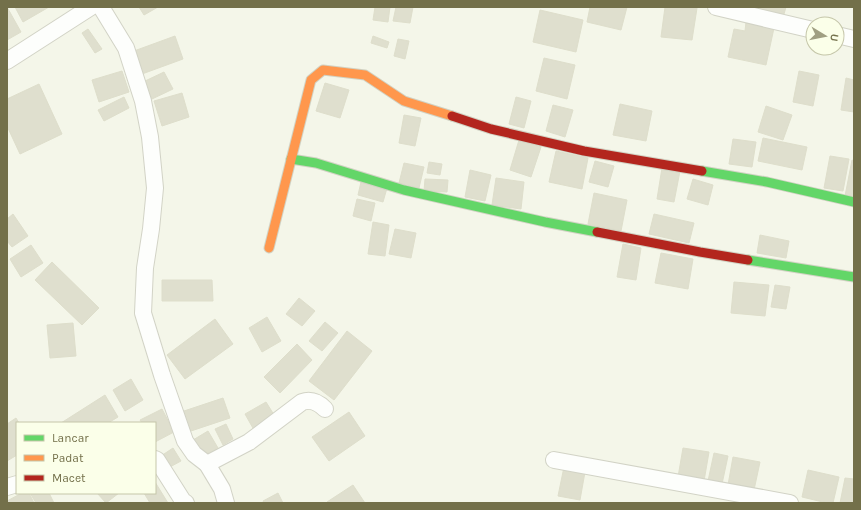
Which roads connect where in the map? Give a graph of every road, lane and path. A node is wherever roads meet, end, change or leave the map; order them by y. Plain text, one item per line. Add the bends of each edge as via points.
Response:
1 (91, 7) edge
2 (101, 7) edge
3 (716, 7) edge
4 (805, 28) edge
5 (7, 61) edge
6 (291, 159) junction
7 (854, 202) edge
8 (269, 248) dead end
9 (854, 276) edge
10 (325, 409) dead end
11 (156, 460) edge
12 (554, 460) dead end
13 (207, 464) junction
14 (186, 503) edge
15 (226, 503) edge
16 (790, 503) edge

1 - 5 street
2 - 13 street via 126,48 143,101 150,137 155,188 145,268 143,313 185,441 194,454
3 - 4 street
6 - 7 street via 311,80 323,70 339,71 365,75 404,101 491,129 584,151 767,182
6 - 8 street
6 - 9 street via 316,162 404,190 545,222 700,252
10 - 13 street via 319,403 302,402 249,442
11 - 14 street
12 - 16 street
13 - 15 street via 222,489

